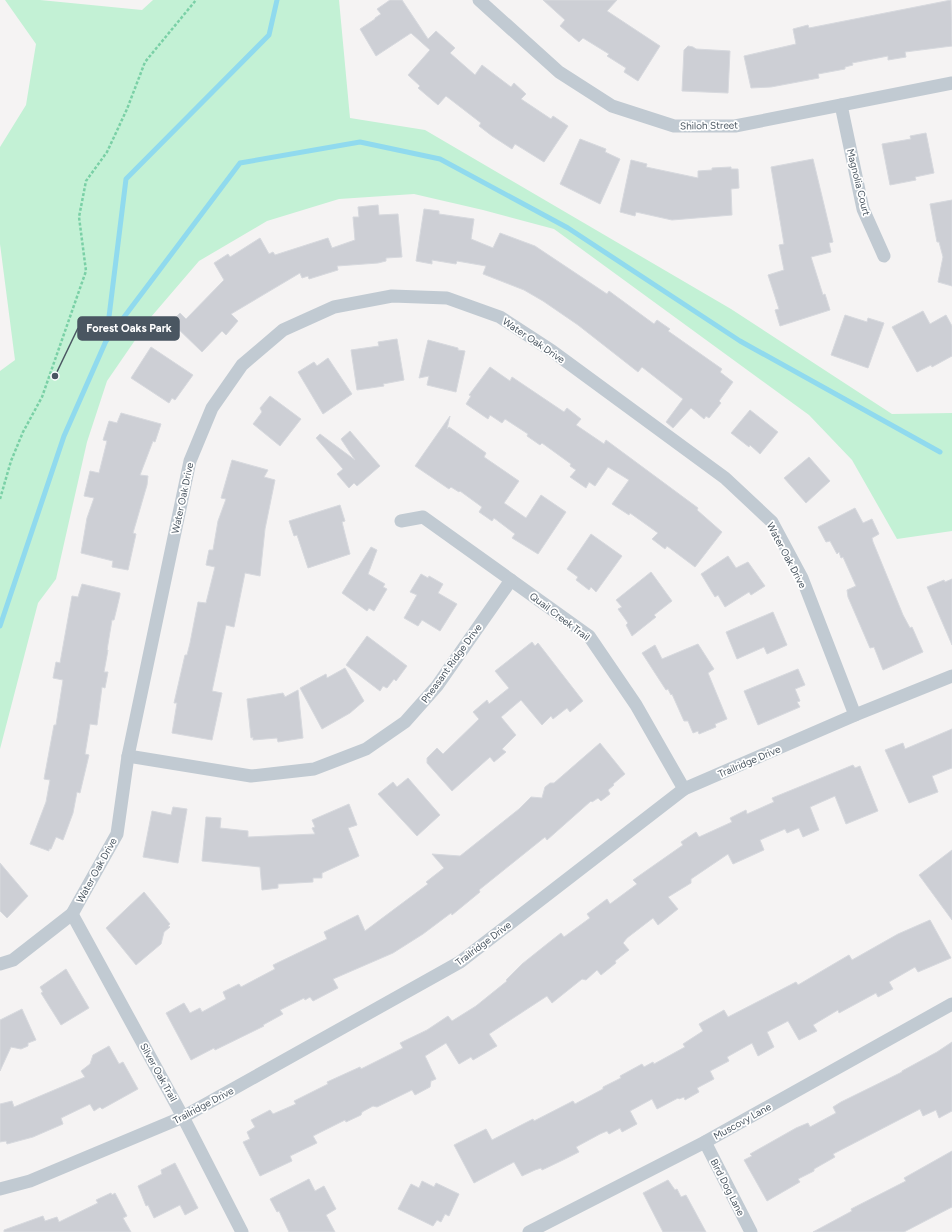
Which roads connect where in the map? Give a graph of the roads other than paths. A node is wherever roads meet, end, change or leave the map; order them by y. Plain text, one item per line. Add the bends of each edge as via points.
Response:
1 (479, 0) edge
2 (952, 83) edge
3 (841, 105) junction
4 (884, 256) dead end
5 (401, 521) dead end
6 (511, 580) junction
7 (952, 676) edge
8 (855, 715) junction
9 (128, 756) junction
10 (684, 789) junction
11 (72, 914) junction
12 (0, 964) edge
13 (952, 1004) edge
14 (183, 1117) junction
15 (705, 1142) junction
16 (0, 1189) edge
17 (242, 1232) edge
18 (529, 1232) edge
19 (751, 1232) edge

1 - 3 street, Shiloh Street via 559,72 612,106 674,126 735,126
2 - 3 street, Shiloh Street
3 - 4 street, Magnolia Court via 863,209
5 - 6 street, Quail Creek Trail via 422,517
6 - 9 street, Pheasant Ridge Drive via 421,704 405,722 366,749 314,770 251,776
6 - 10 street, Quail Creek Trail via 589,636 636,705
7 - 8 street, Trailridge Drive
8 - 9 street, Water Oak Drive via 802,578 772,522 725,478 552,351 500,317 447,298 392,296 334,307 283,330 242,365 212,408 190,461
8 - 10 street, Trailridge Drive
9 - 11 street, Water Oak Drive via 117,834
10 - 14 street, Trailridge Drive via 460,962
11 - 12 street, Water Oak Drive via 13,960
11 - 14 street, Silver Oak Trail
13 - 15 street, Muscovy Lane
14 - 16 street, Trailridge Drive via 30,1181
14 - 17 street, Silver Oak Trail
15 - 18 street, Muscovy Lane
15 - 19 street, Bird Dog Lane

